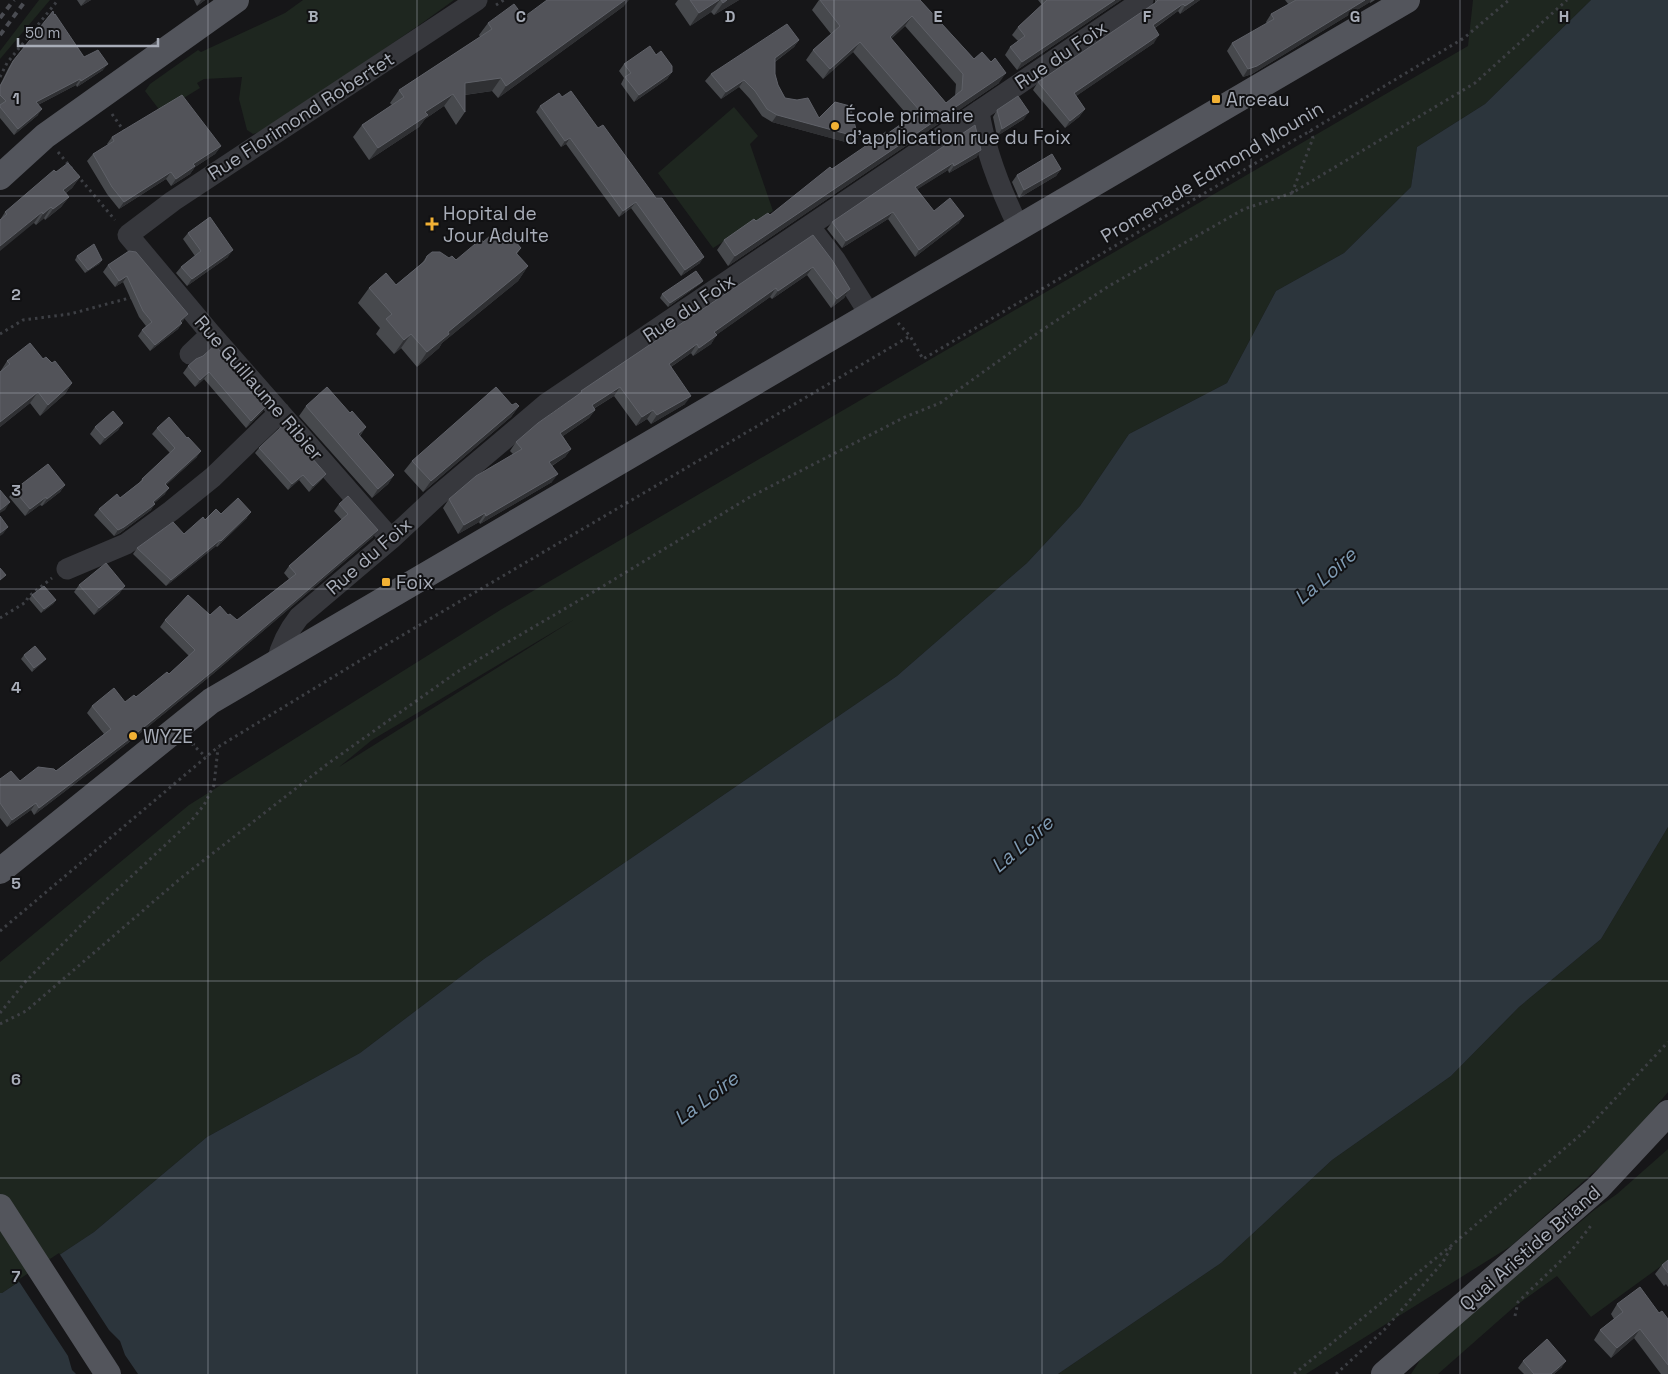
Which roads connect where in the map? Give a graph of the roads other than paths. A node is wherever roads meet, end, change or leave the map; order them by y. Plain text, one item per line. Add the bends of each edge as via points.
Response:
1 (236, 0) edge
2 (477, 0) edge
3 (1143, 0) edge
4 (1408, 0) edge
5 (979, 111) junction
6 (0, 177) edge
7 (809, 226) junction
8 (1019, 228) junction
9 (124, 231) joint
10 (870, 315) junction
11 (211, 334) junction
12 (190, 354) dead end
13 (280, 412) junction
14 (391, 538) junction
15 (67, 569) road end
16 (277, 662) junction
17 (0, 871) edge
18 (1668, 1114) edge
19 (0, 1207) edge
20 (1387, 1373) edge
21 (108, 1374) edge

1 - 6 main road via 45,136
2 - 9 street, Rue Florimond Robertet
3 - 5 street, Rue du Foix
4 - 8 main road
5 - 7 street, Rue du Foix
5 - 8 street via 994,170
7 - 10 street
7 - 14 street, Rue du Foix via 546,404
8 - 10 main road
9 - 11 street, Rue Guillaume Ribier
10 - 16 main road
11 - 12 street
11 - 13 street, Rue Guillaume Ribier
13 - 14 street, Rue Guillaume Ribier
13 - 15 street via 171,511 126,544
14 - 16 street, Rue du Foix via 299,617 288,631
16 - 17 main road via 211,701
18 - 20 main road, Quai Aristide Briand via 1599,1187
19 - 21 main road

